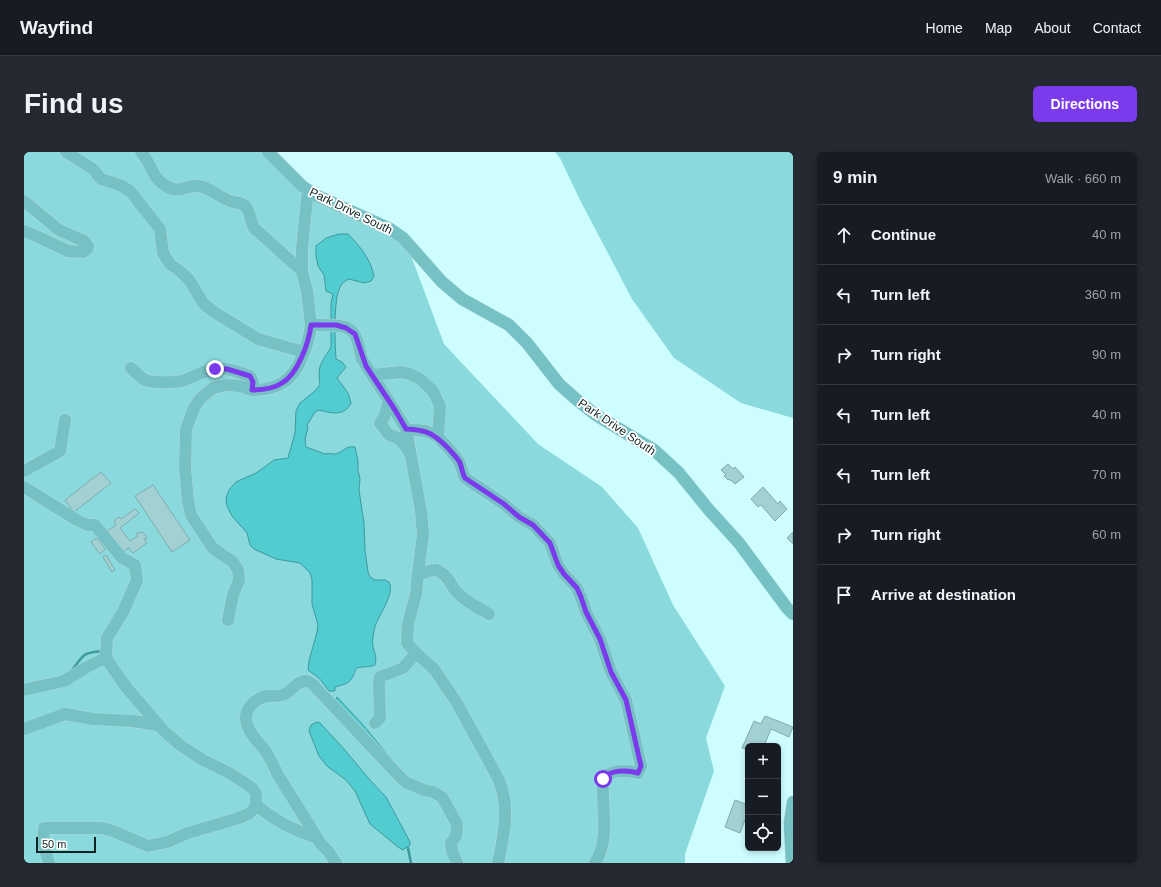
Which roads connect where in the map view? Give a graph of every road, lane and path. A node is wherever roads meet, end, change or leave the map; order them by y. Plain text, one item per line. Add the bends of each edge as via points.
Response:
1 (66, 152) edge
2 (141, 152) edge
3 (268, 152) edge
4 (307, 198) dead end
5 (24, 201) edge
6 (24, 231) edge
7 (302, 271) junction
8 (311, 325) junction
9 (304, 352) junction
10 (131, 368) dead end
11 (372, 374) junction
12 (252, 390) junction
13 (389, 401) junction
14 (65, 420) dead end
15 (406, 429) junction
16 (438, 437) junction
17 (412, 456) junction
18 (24, 471) edge
19 (24, 487) edge
20 (418, 573) junction
21 (488, 614) dead end
22 (793, 614) edge
23 (228, 620) dead end
24 (416, 653) junction
25 (107, 657) junction
26 (24, 690) edge
27 (375, 723) dead end
28 (158, 725) junction
29 (24, 729) edge
30 (793, 802) edge
31 (256, 805) junction
32 (791, 823) edge
33 (319, 841) junction
34 (49, 863) edge
35 (323, 863) edge
36 (336, 863) edge
37 (457, 863) edge
38 (498, 863) edge
39 (595, 863) edge
40 (792, 863) edge

1 - 9 street via 93,169 101,179 130,191 160,229 164,253 170,264 190,281 203,303 258,339
2 - 7 street via 153,174 166,186 175,190 199,187 229,201 241,203 257,232
3 - 22 street, Park Drive South via 315,196 390,229 403,238 442,282 462,299 509,325 527,343 559,384 577,400 596,416 654,450 679,473 739,543
4 - 7 street via 303,224
5 - 6 street via 59,230 84,240 88,246 83,252 68,251
7 - 8 street
8 - 9 street
8 - 11 street via 332,325 346,328 355,334 362,357
9 - 12 street via 293,372 283,383 269,389
10 - 12 street via 142,378 170,382 181,382 215,369 227,369 250,376 253,382
11 - 13 street
11 - 16 street via 410,374 433,391 440,406
12 - 23 street via 226,385 213,388 200,399 186,428 184,469 191,515 212,547 233,562 238,570 239,580
13 - 15 street
13 - 17 street via 380,423 389,435 396,436 402,441
14 - 18 street via 60,451
15 - 16 street via 426,431
15 - 17 street
16 - 39 street via 456,456 465,478 533,525 550,543 558,565 577,588 600,639 611,672 626,700 641,766 638,773 618,771 606,775 603,779 604,841
17 - 20 street via 423,534
19 - 25 street via 87,526 95,525 122,558 135,565 137,580 123,612 107,638
20 - 21 street via 436,570 444,574 456,591
20 - 24 street via 407,643
24 - 27 street via 403,668 380,677 380,718
24 - 38 street via 434,669 457,703 499,780 506,810
25 - 26 street via 64,681
25 - 28 street via 126,687
28 - 29 street via 65,714
28 - 31 street via 172,739 203,760 253,789 256,794
30 - 32 street
31 - 33 street via 278,822
31 - 34 street via 250,813 239,818 148,846 102,828 44,828 43,842
32 - 40 street
33 - 35 street
33 - 36 street
33 - 37 street via 264,750 255,740 246,718 247,710 260,698 284,695 306,681 316,687 407,783 442,797 457,824 456,836 452,843

